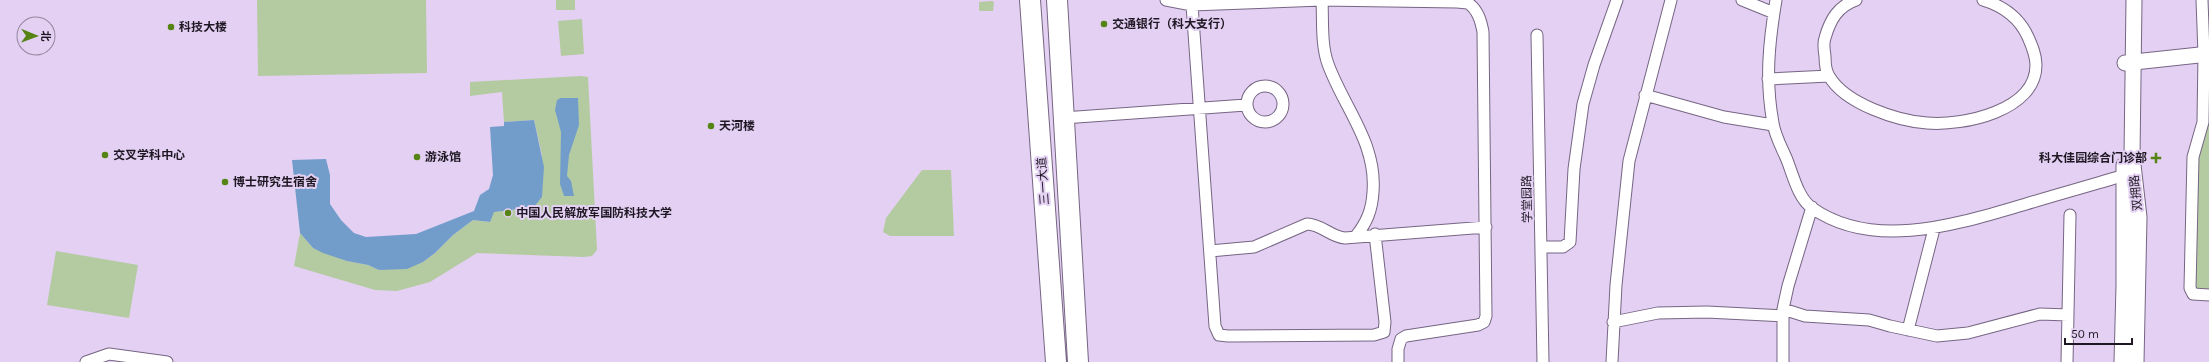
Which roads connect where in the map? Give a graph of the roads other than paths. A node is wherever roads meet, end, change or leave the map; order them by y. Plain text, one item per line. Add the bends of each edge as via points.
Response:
1 (1030, 0) edge
2 (1057, 0) edge
3 (1166, 0) edge
4 (1322, 0) edge
5 (1617, 0) edge
6 (1671, 0) edge
7 (1742, 0) edge
8 (1776, 0) edge
9 (1856, 0) edge
10 (1983, 0) edge
11 (2125, 0) edge
12 (2134, 0) edge
13 (2202, 0) edge
14 (1998, 2) edge
15 (1192, 5) junction
16 (1774, 13) junction
17 (1537, 35) dead end
18 (2207, 54) edge
19 (2129, 63) junction
20 (1829, 76) junction
21 (1768, 79) junction
22 (1645, 95) junction
23 (1246, 105) dead end
24 (1200, 108) junction
25 (1063, 118) junction
26 (2206, 122) edge
27 (1773, 125) junction
28 (2125, 175) junction
29 (1812, 207) junction
30 (2070, 215) dead end
31 (1486, 227) junction
32 (1934, 229) junction
33 (1375, 234) junction
34 (1356, 236) junction
35 (1541, 247) junction
36 (1210, 251) junction
37 (2209, 295) edge
38 (1783, 312) junction
39 (2068, 315) junction
40 (1613, 322) junction
41 (1908, 330) junction
42 (1384, 332) junction
43 (1399, 343) junction
44 (86, 362) edge
45 (167, 362) edge
46 (1056, 362) edge
47 (1078, 362) edge
48 (1398, 362) edge
49 (1543, 362) edge
50 (1612, 362) edge
51 (1783, 362) edge
52 (2067, 362) edge
53 (2122, 362) edge
54 (2136, 362) edge

1 - 46 highway, 三一大道
2 - 25 highway, 三一大道
3 - 15 street
4 - 15 street
4 - 31 street via 1457,2 1473,6 1482,22 1483,32
4 - 34 street via 1324,48 1328,64 1365,139 1372,164 1373,190 1370,214 1367,223
5 - 35 street via 1583,104 1574,169 1570,242 1563,247
6 - 22 street
7 - 16 street
8 - 16 street
9 - 20 street via 1840,10 1830,23 1824,41
10 - 14 street
11 - 19 main road, 双拥路
12 - 19 main road, 双拥路
13 - 18 street
14 - 20 street via 2025,31 2034,50 2036,66 2033,83 2024,96 2009,106 1990,114 1948,123 1907,120 1884,114 1863,104 1844,92
15 - 24 street
16 - 21 street
17 - 35 street, 学堂园路
18 - 19 main road
18 - 26 street
19 - 28 main road, 双拥路
19 - 54 main road, 双拥路 via 2132,156 2138,217
20 - 21 street
21 - 27 street
22 - 27 street via 1724,117
22 - 40 street via 1629,160
23 - 24 street
24 - 25 street
24 - 36 street
25 - 47 highway, 三一大道
26 - 37 street via 2193,158 2190,288 2193,294
27 - 29 street via 1803,198
28 - 32 street via 1984,217
28 - 53 main road, 双拥路
29 - 32 street via 1836,219 1874,230
29 - 38 street via 1788,286
30 - 39 street
31 - 33 street
31 - 43 street via 1487,308 1484,322 1406,336 1401,338
32 - 41 street
33 - 34 street
33 - 42 street
34 - 36 street via 1340,238 1314,224 1307,224 1254,247
35 - 49 street, 学堂园路
36 - 42 street via 1215,326 1219,335 1374,335
38 - 40 street via 1658,313
38 - 41 street via 1869,320
38 - 51 street
39 - 41 street via 2040,314 1952,336 1937,336
39 - 52 street
40 - 50 street
42 - 43 street
43 - 48 street
44 - 45 street via 109,354

